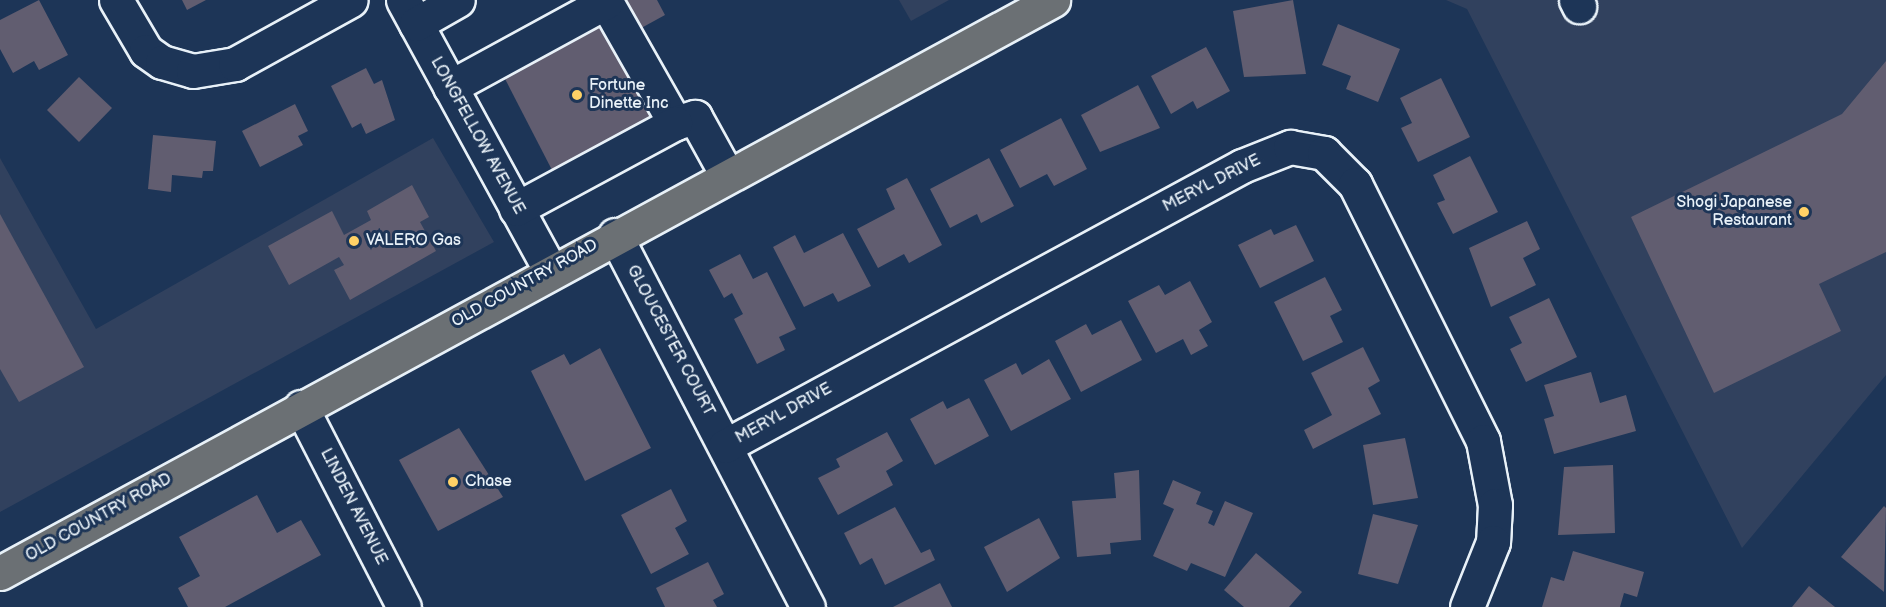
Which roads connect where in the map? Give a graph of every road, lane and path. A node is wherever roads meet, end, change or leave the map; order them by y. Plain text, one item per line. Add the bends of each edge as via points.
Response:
1 (116, 0) edge
2 (351, 0) edge
3 (458, 0) edge
4 (1053, 0) edge
5 (605, 1) edge
6 (409, 12) edge
7 (450, 87) junction
8 (675, 123) junction
9 (727, 175) junction
10 (516, 209) junction
11 (615, 235) junction
12 (551, 272) junction
13 (301, 407) junction
14 (725, 446) junction
15 (0, 573) edge
16 (404, 607) edge
17 (808, 607) edge
18 (1467, 607) edge

1 - 2 street via 146,51 162,62 193,71 235,64
3 - 6 street
4 - 9 main road, OLD COUNTRY ROAD
5 - 7 street
5 - 8 street
6 - 7 street, LONGFELLOW AVENUE
7 - 10 street, LONGFELLOW AVENUE
8 - 9 street via 695,117
8 - 10 street
9 - 11 main road, OLD COUNTRY ROAD
10 - 12 street, LONGFELLOW AVENUE
11 - 12 main road, OLD COUNTRY ROAD
11 - 14 street, GLOUCESTER COURT
12 - 13 main road, OLD COUNTRY ROAD
13 - 15 main road, OLD COUNTRY ROAD
13 - 16 street, LINDEN AVENUE
14 - 17 street, GLOUCESTER COURT
14 - 18 street, MERYL DRIVE via 1242,166 1290,147 1324,153 1355,184 1483,441 1495,505 1493,542

